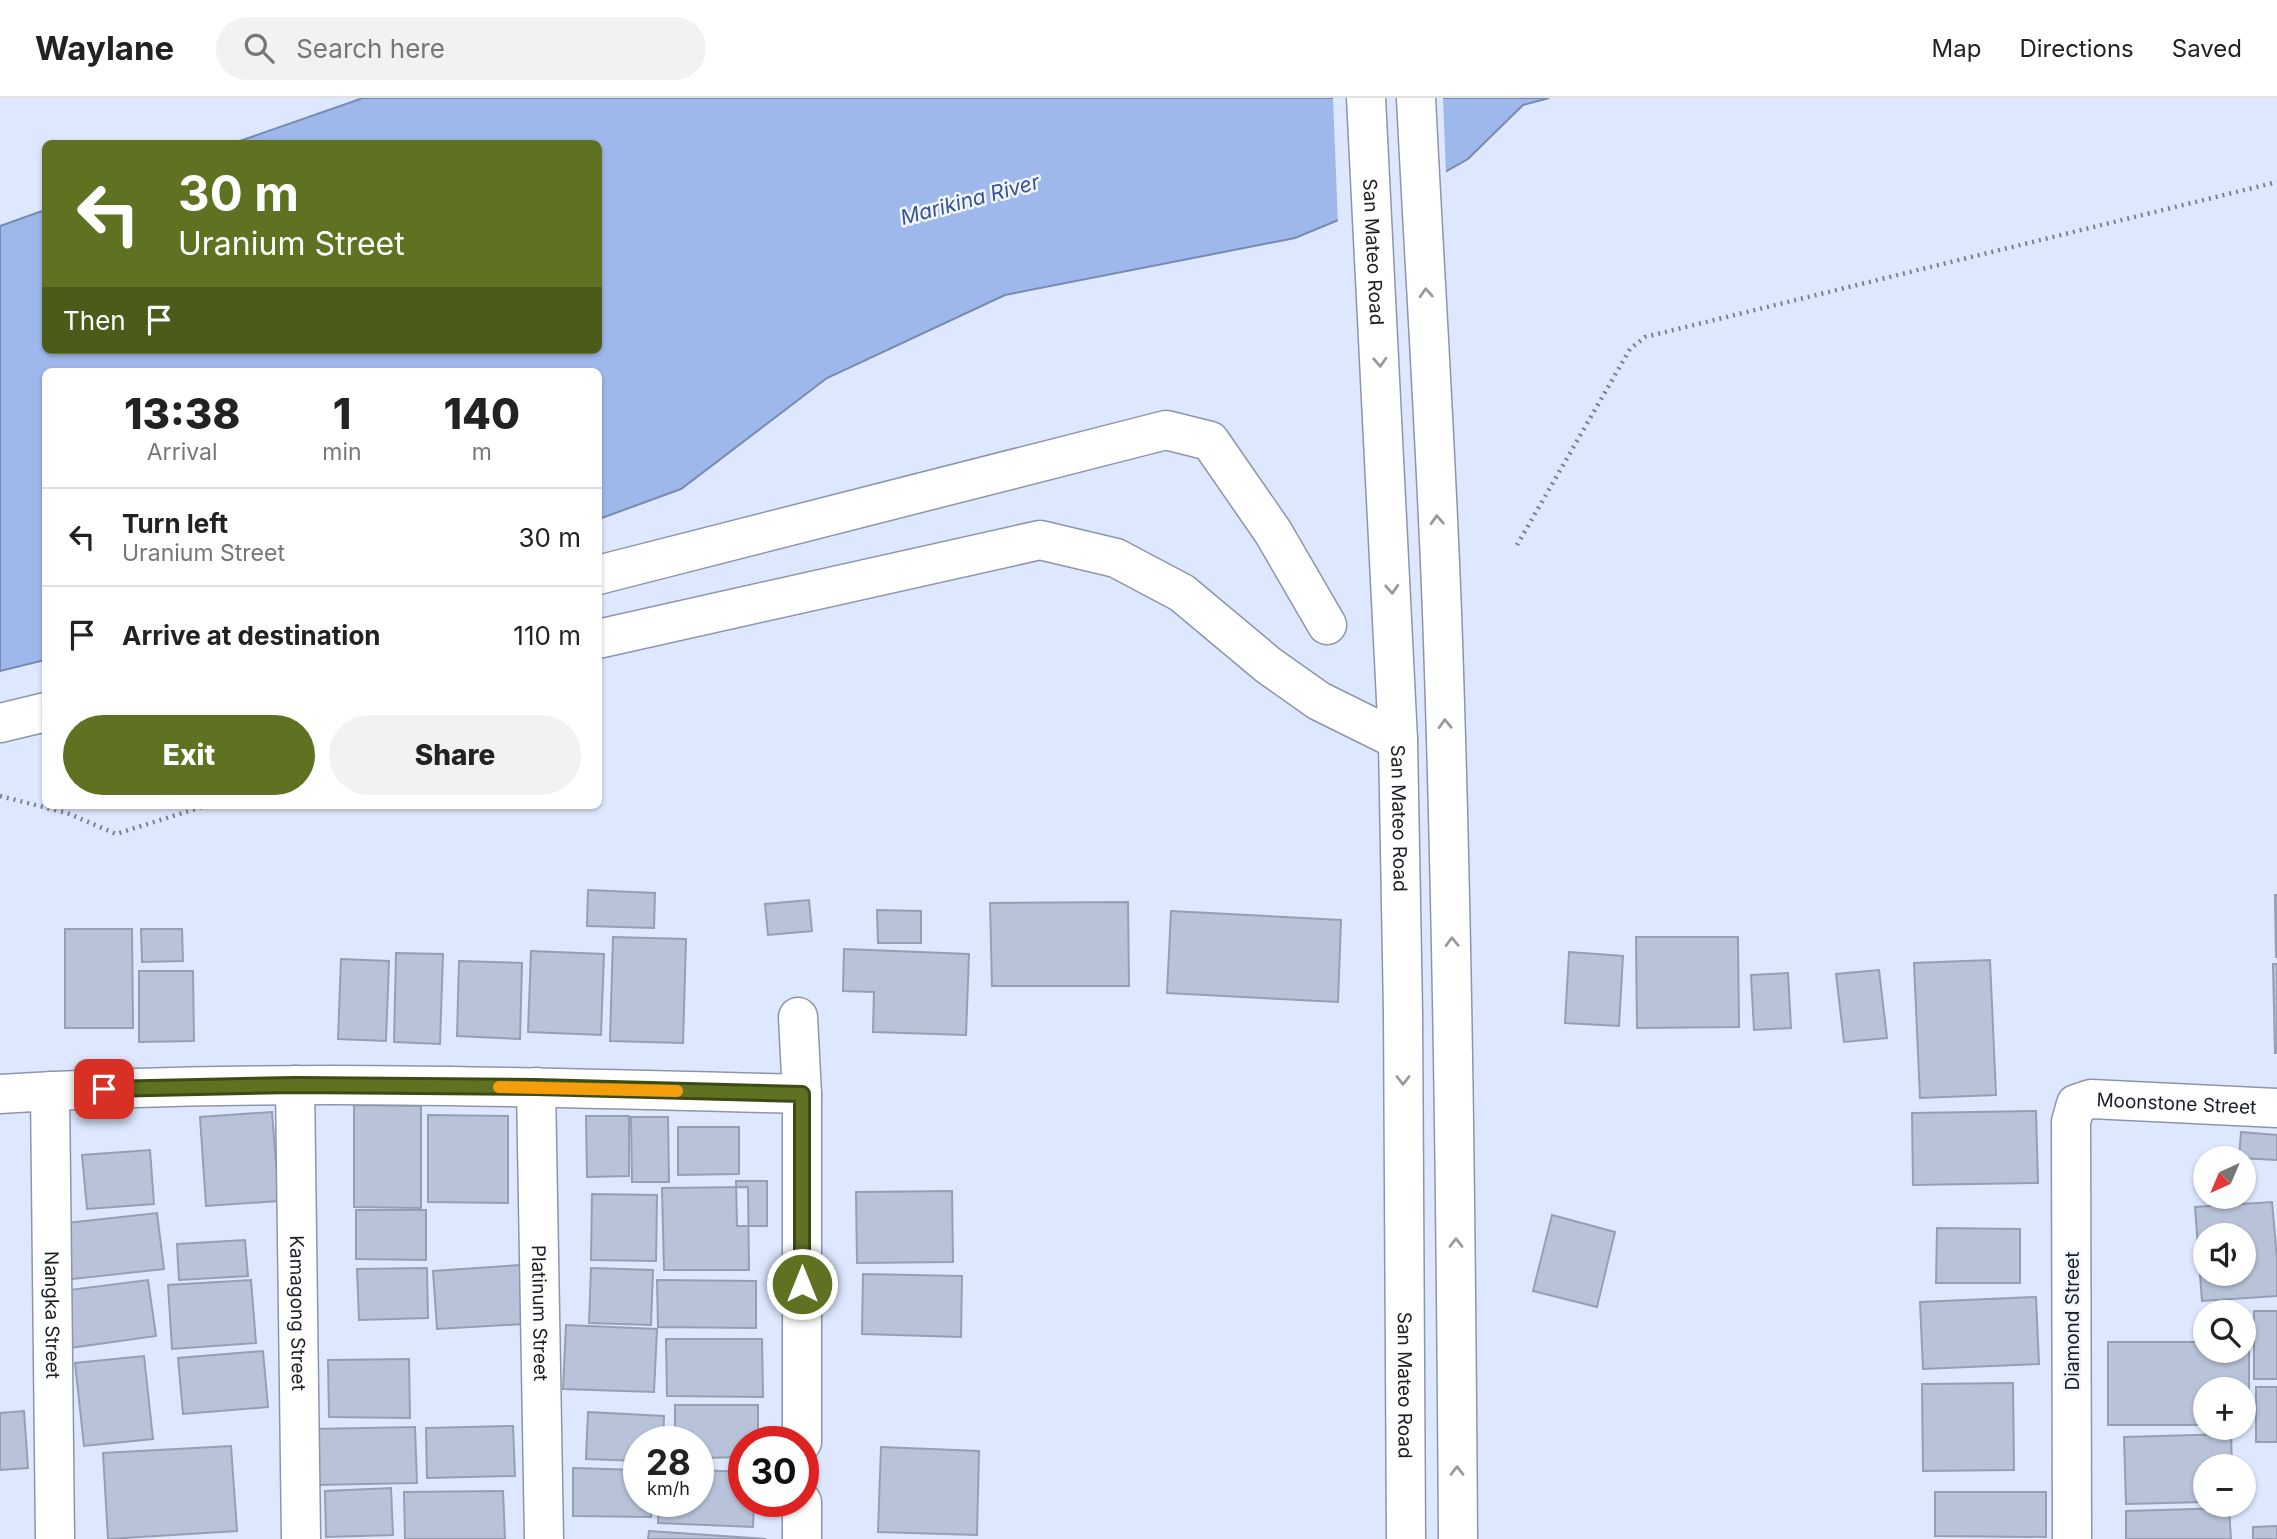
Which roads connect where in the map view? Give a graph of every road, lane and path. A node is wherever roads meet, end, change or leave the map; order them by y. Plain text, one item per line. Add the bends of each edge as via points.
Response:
1 (1366, 98) edge
2 (1416, 98) edge
3 (2277, 182) edge
4 (1517, 545) dead end
5 (602, 574) edge
6 (1326, 625) dead end
7 (602, 638) edge
8 (42, 713) edge
9 (0, 723) edge
10 (1398, 740) junction
11 (0, 796) edge
12 (42, 807) edge
13 (50, 809) edge
14 (195, 809) edge
15 (797, 1017) dead end
16 (295, 1085) junction
17 (536, 1087) junction
18 (50, 1091) junction
19 (0, 1094) edge
20 (802, 1094) junction
21 (2076, 1104) joint
22 (2277, 1108) edge
23 (802, 1426) edge
24 (802, 1517) edge
25 (55, 1539) edge
26 (301, 1539) edge
27 (544, 1539) edge
28 (802, 1539) edge
29 (1406, 1539) edge
30 (1458, 1539) edge
31 (2072, 1539) edge

1 -> 10 street, San Mateo Road
30 -> 2 street via 1454,1011 1443,637
3 - 4 path via 1645,337 1630,349
5 - 6 street via 1166,430 1210,440 1273,532
7 - 10 street via 1040,540 1115,558 1182,593 1319,701
8 - 9 street
10 -> 29 street, San Mateo Road
11 - 12 path
13 - 14 path via 116,834
15 - 20 street
16 - 17 street
16 - 18 street
16 - 26 street, Kamagong Street
17 - 20 street
17 - 27 street, Platinum Street
18 - 19 street
18 - 25 street, Nangka Street
20 - 23 street
21 - 22 street, Moonstone Street via 2091,1098
21 - 31 street, Diamond Street via 2071,1122
24 - 28 street

